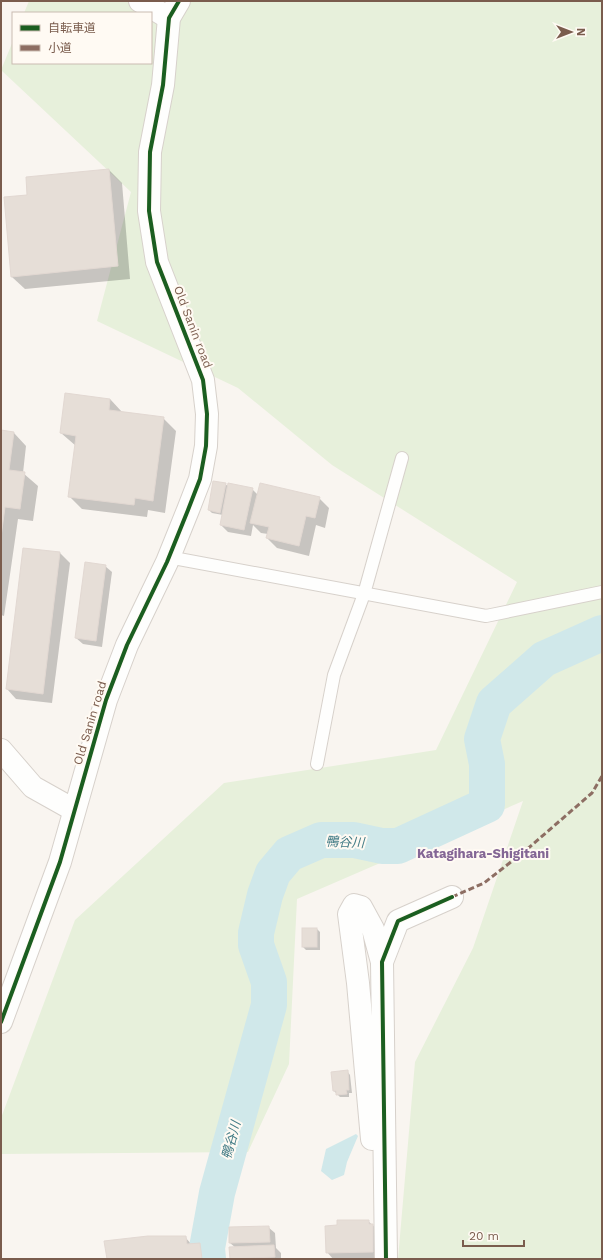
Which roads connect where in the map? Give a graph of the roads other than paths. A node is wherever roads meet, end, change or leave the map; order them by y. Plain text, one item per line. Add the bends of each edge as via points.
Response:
1 (140, 1) edge
2 (174, 9) edge
3 (402, 458) dead end
4 (168, 557) junction
5 (602, 592) edge
6 (364, 594) junction
7 (1, 750) edge
8 (317, 764) dead end
9 (74, 810) junction
10 (452, 897) dead end
11 (382, 962) junction
12 (1, 1022) edge
13 (386, 1190) junction
14 (386, 1259) edge

1 - 2 street
2 - 4 street, Old Sanin road via 150,152 149,211 157,262 203,380 207,414 206,446 200,479
3 - 6 lane
4 - 6 lane
4 - 9 street, Old Sanin road via 127,645 106,700
5 - 6 lane via 486,616
6 - 8 lane via 334,675
7 - 9 street via 34,787
9 - 12 street, Old Sanin road via 60,862
10 - 11 street via 398,921
11 - 13 street
11 - 13 street via 373,929 361,907 354,905 349,914 372,1140
13 - 14 street

